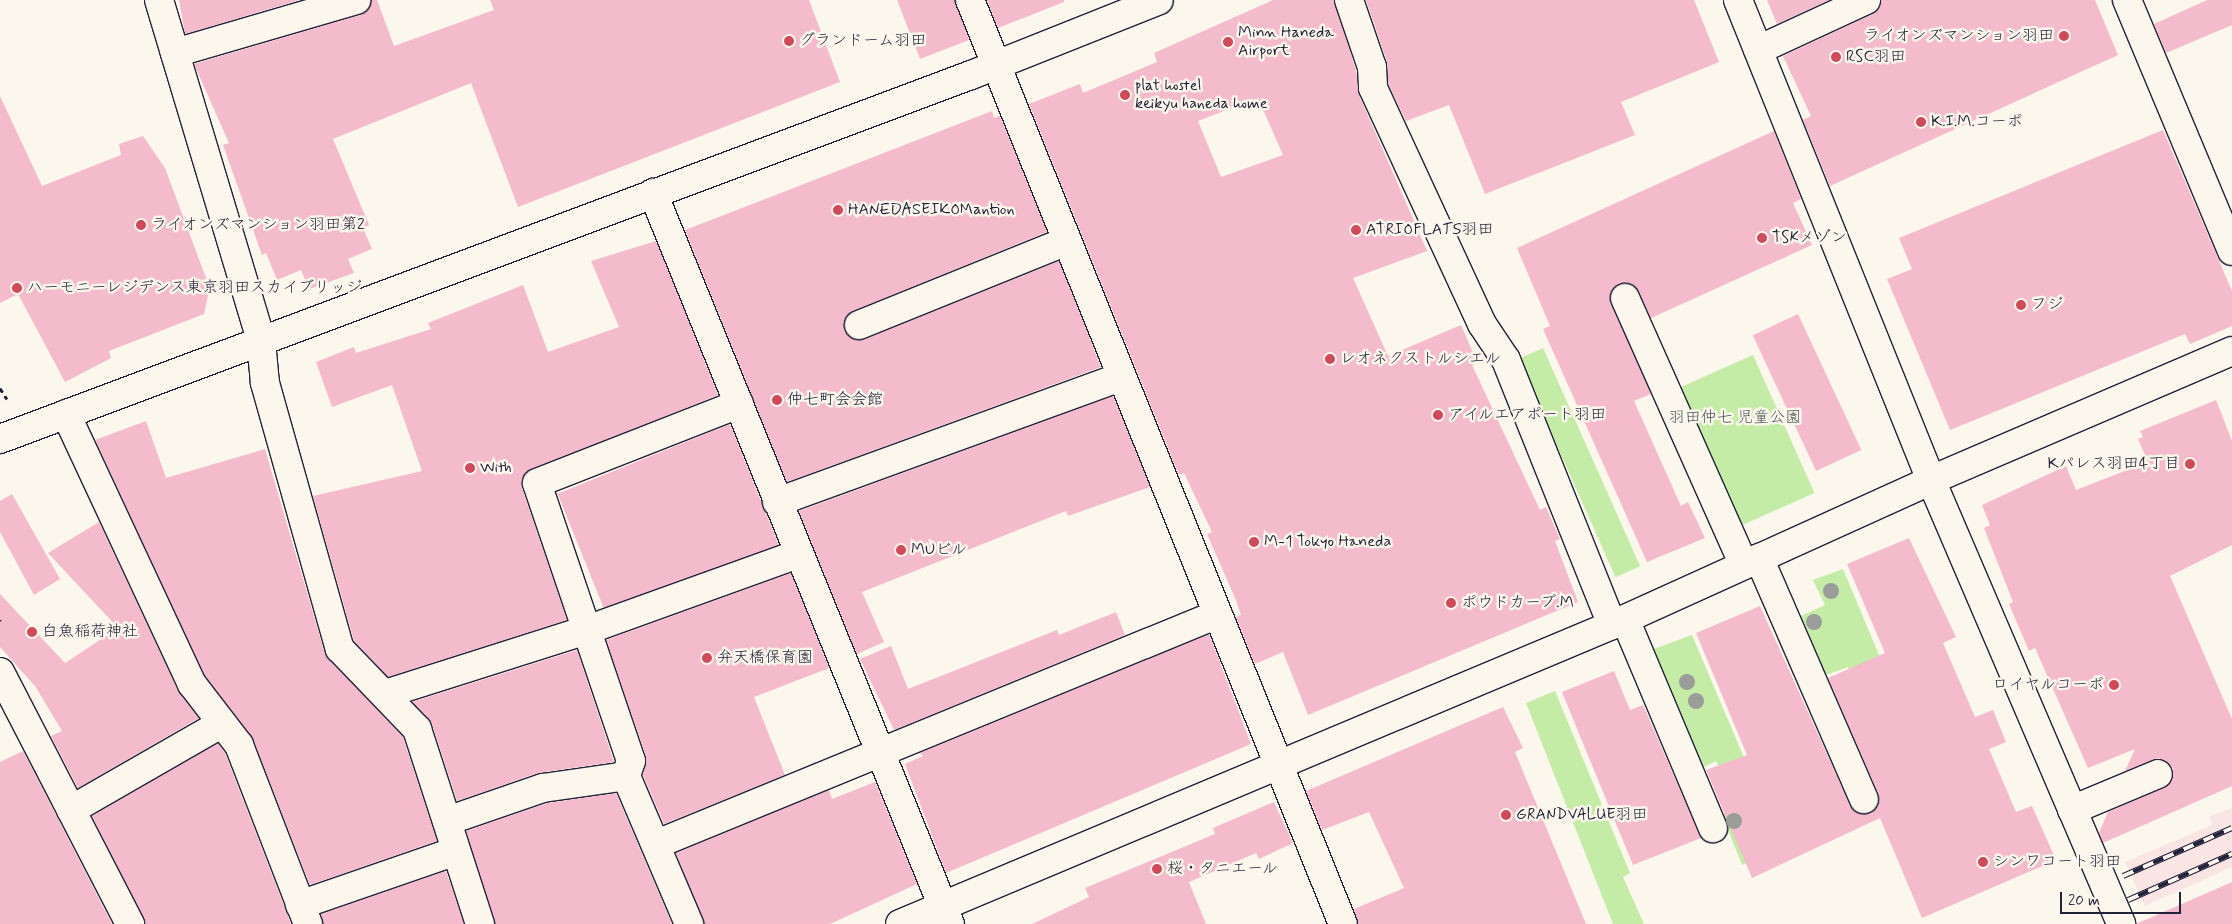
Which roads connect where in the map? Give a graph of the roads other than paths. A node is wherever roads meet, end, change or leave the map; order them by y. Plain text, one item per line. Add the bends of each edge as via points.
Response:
1 (159, 0) edge
2 (356, 0) edge
3 (970, 0) edge
4 (1160, 0) edge
5 (1349, 0) edge
6 (1738, 0) edge
7 (1866, 0) edge
8 (2127, 0) edge
9 (1758, 50) junction
10 (175, 53) junction
11 (996, 66) junction
12 (652, 193) junction
13 (1064, 242) junction
14 (2232, 250) edge
15 (1625, 298) dead end
16 (859, 325) dead end
17 (261, 341) junction
18 (2232, 351) edge
19 (1122, 377) junction
20 (738, 404) junction
21 (66, 414) junction
22 (0, 439) edge
23 (1931, 480) junction
24 (778, 502) junction
25 (798, 554) junction
26 (1751, 561) junction
27 (1218, 614) junction
28 (1618, 622) junction
29 (587, 630) junction
30 (0, 672) edge
31 (385, 694) junction
32 (222, 723) junction
33 (880, 753) junction
34 (1276, 764) junction
35 (2158, 774) dead end
36 (626, 776) junction
37 (1864, 799) dead end
38 (71, 810) junction
39 (2072, 810) junction
40 (447, 821) junction
41 (1713, 828) dead end
42 (657, 844) junction
43 (456, 851) junction
44 (304, 914) edge
45 (946, 915) edge
46 (130, 924) edge
47 (480, 924) edge
48 (689, 924) edge
49 (900, 924) edge
50 (1343, 924) edge
51 (2121, 924) edge

1 - 10 street
2 - 10 street
3 - 11 street
4 - 11 street
5 - 28 street via 1372,66 1373,88 1482,324 1506,360
6 - 9 street
7 - 9 street
8 - 14 street
9 - 23 street
10 - 17 street
11 - 12 street
11 - 13 street
12 - 17 street
12 - 20 street
13 - 16 street
13 - 19 street
15 - 26 street
17 - 21 street
17 - 31 street via 266,383 340,650
18 - 23 street
19 - 24 street
19 - 27 street
20 - 24 street
20 - 29 street via 537,483
21 - 22 street
21 - 32 street via 192,684
23 - 26 street
23 - 39 street
24 - 25 street
25 - 29 street
25 - 33 street
26 - 28 street
26 - 37 street
27 - 33 street
27 - 34 street
28 - 34 street
28 - 41 street
29 - 31 street
29 - 36 street via 631,761
30 - 38 street
31 - 40 street via 416,728
32 - 38 street
32 - 44 street via 238,745
33 - 42 street
33 - 45 street
34 - 45 street
34 - 50 street
35 - 39 street
36 - 40 street via 544,788
36 - 42 street
38 - 46 street
39 - 51 street
40 - 43 street
42 - 48 street
43 - 44 street
43 - 47 street
45 - 49 street

